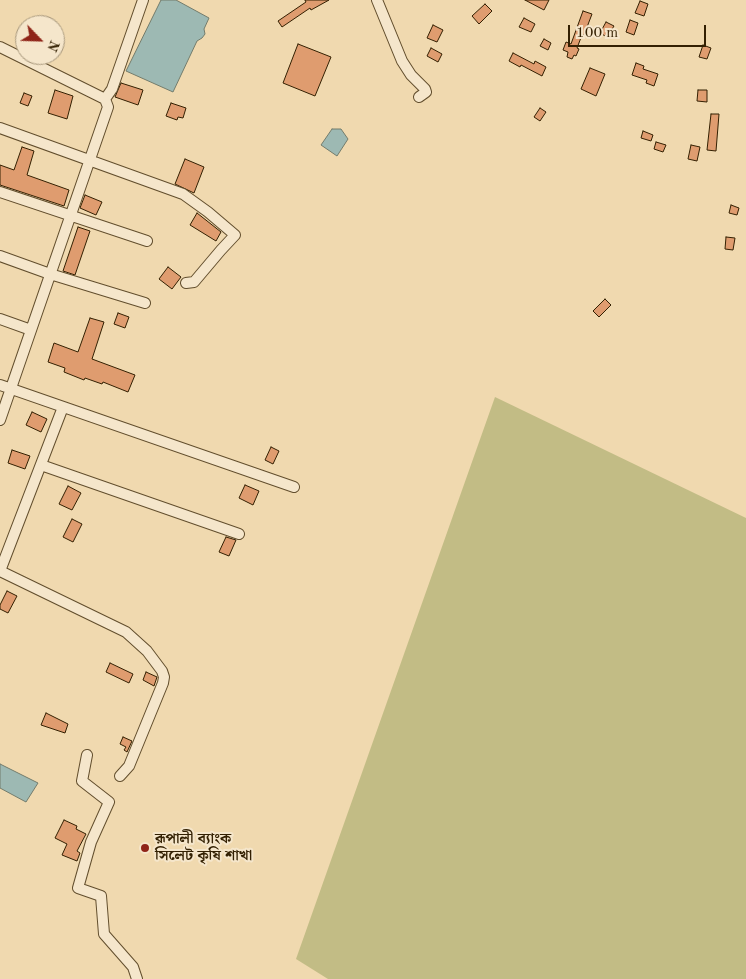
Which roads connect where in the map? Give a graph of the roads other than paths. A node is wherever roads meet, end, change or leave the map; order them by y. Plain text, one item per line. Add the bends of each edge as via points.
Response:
1 (143, 0) edge
2 (376, 0) edge
3 (0, 47) edge
4 (419, 97) dead end
5 (105, 99) junction
6 (0, 128) edge
7 (89, 160) junction
8 (0, 192) edge
9 (70, 216) junction
10 (147, 241) dead end
11 (0, 256) edge
12 (50, 274) junction
13 (186, 283) dead end
14 (145, 303) dead end
15 (0, 318) edge
16 (31, 330) junction
17 (0, 385) edge
18 (11, 389) junction
19 (63, 407) junction
20 (0, 420) edge
21 (41, 465) junction
22 (294, 487) dead end
23 (240, 534) dead end
24 (0, 571) edge
25 (87, 755) dead end
26 (120, 776) dead end
27 (137, 979) edge

1 - 5 street via 112,89
2 - 4 street via 402,61 425,89 426,92
3 - 5 street
5 - 7 street via 108,107
6 - 7 street
7 - 9 street
7 - 13 street via 182,194 235,235 194,282
8 - 9 street
9 - 10 street
9 - 12 street
11 - 12 street
12 - 14 street
12 - 16 street
15 - 16 street
16 - 18 street
17 - 18 street
18 - 19 street
18 - 20 street
19 - 21 street
19 - 22 street
21 - 23 street
21 - 24 street
24 - 26 street via 126,632 162,671 163,683 129,766
25 - 27 street via 82,781 108,802 91,842 78,888 101,896 104,934 133,967

